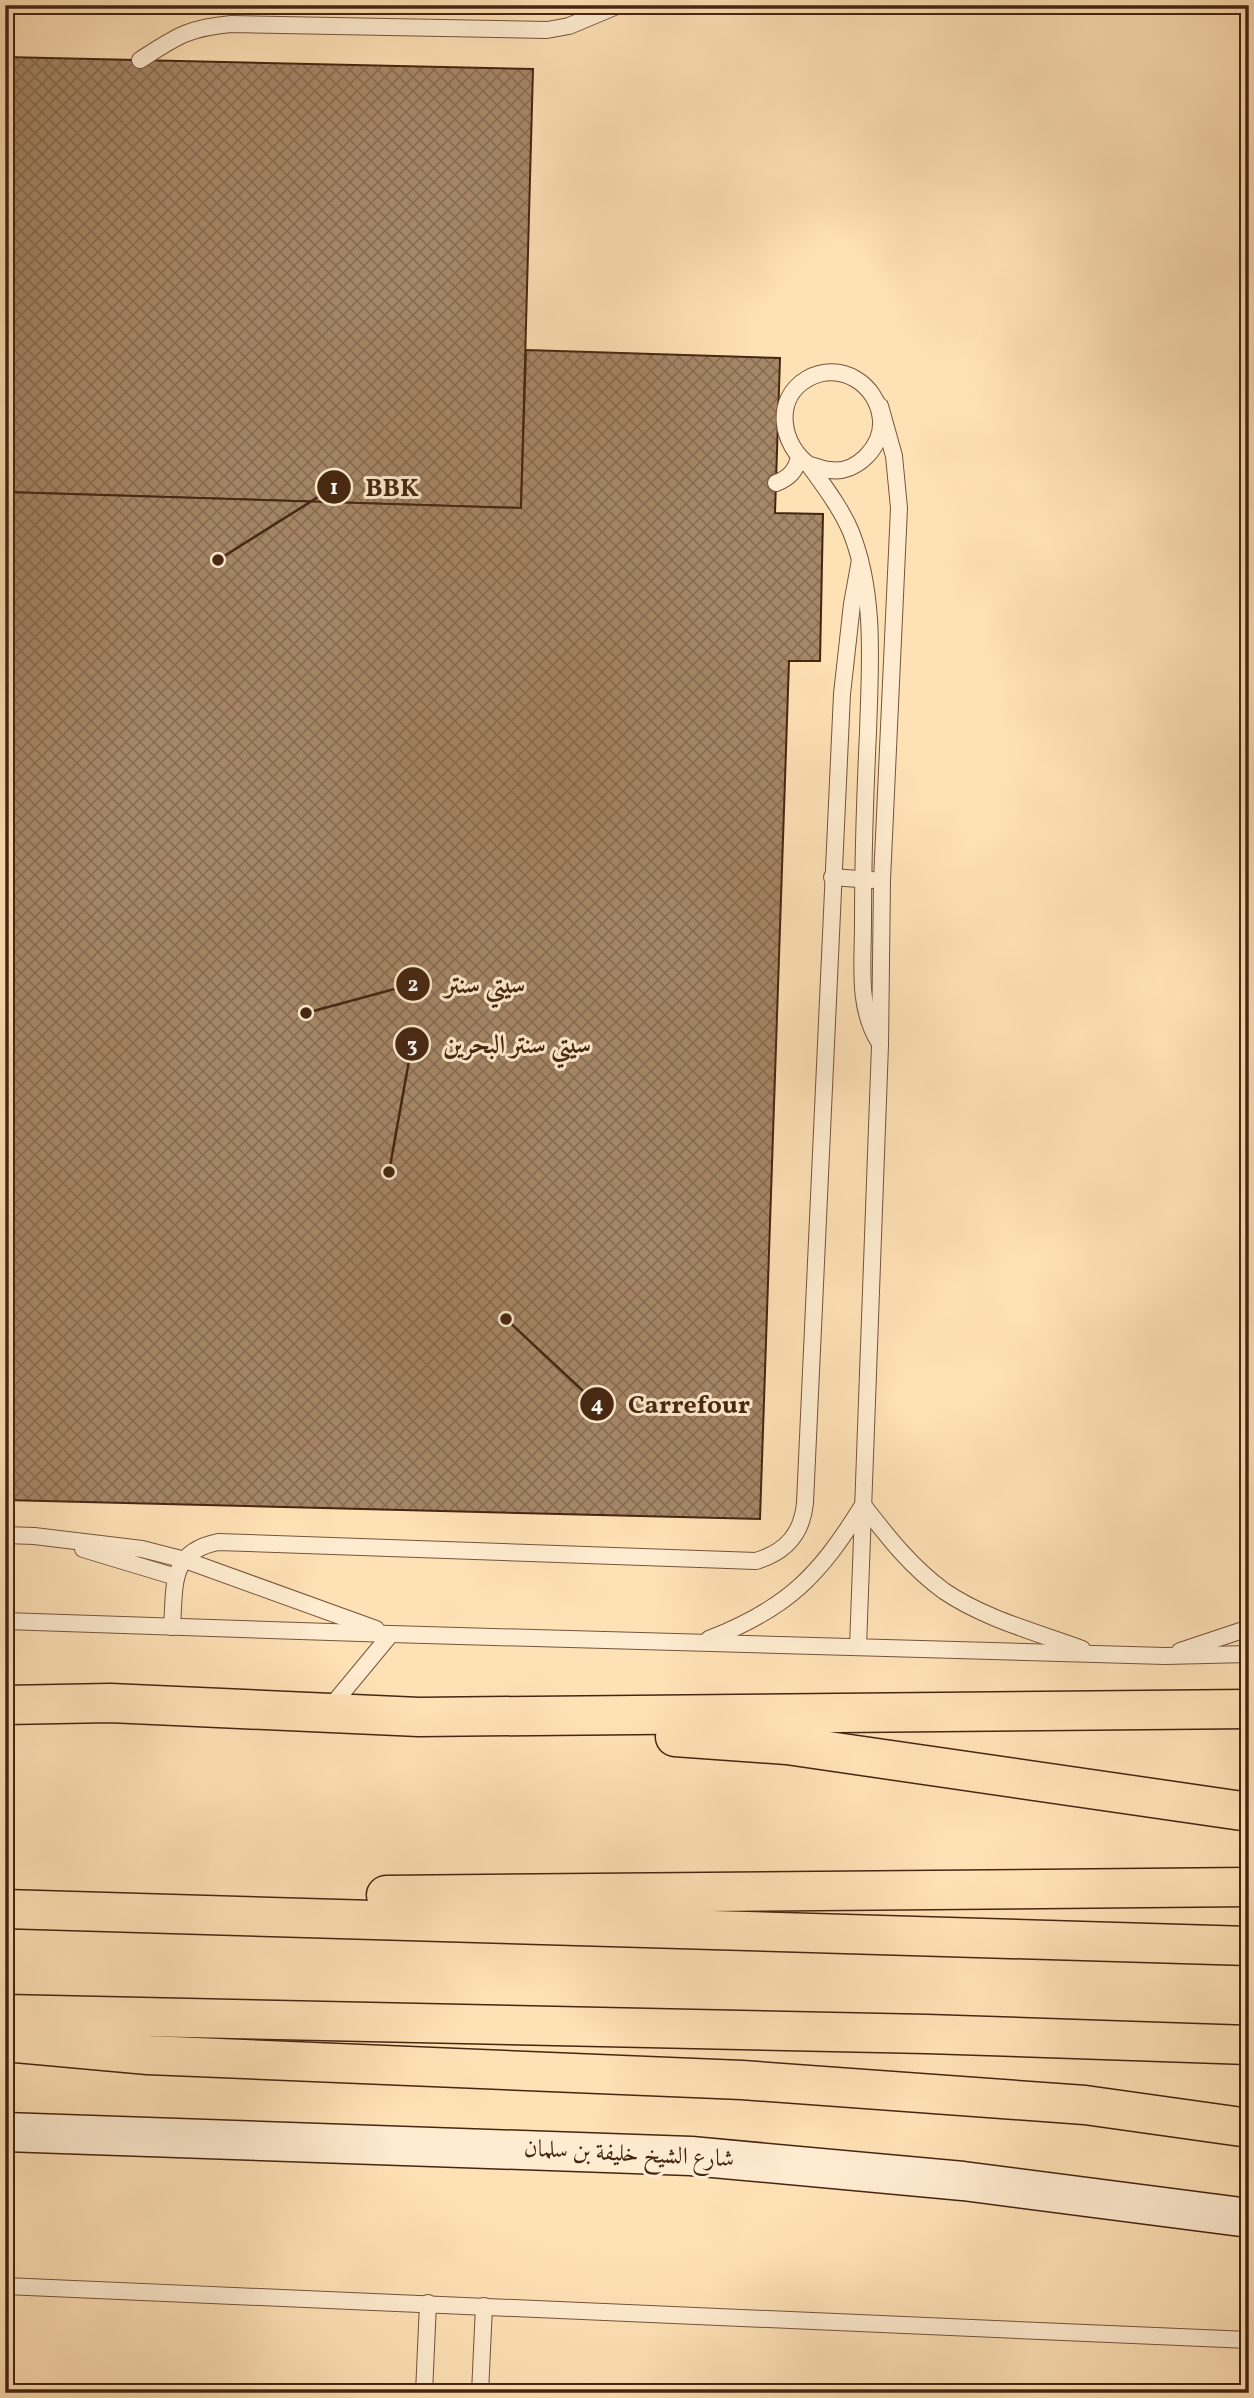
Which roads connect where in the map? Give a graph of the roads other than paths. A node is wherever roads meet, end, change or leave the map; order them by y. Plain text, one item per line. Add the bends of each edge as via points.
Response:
1 (619, 5) edge
2 (140, 60) dead end
3 (880, 406) junction
4 (804, 461) junction
5 (776, 483) dead end
6 (860, 560) junction
7 (832, 877) junction
8 (863, 879) junction
9 (882, 880) junction
10 (880, 1045) junction
11 (863, 1505) junction
12 (5, 1535) edge
13 (34, 1536) junction
14 (185, 1560) junction
15 (176, 1577) junction
16 (5, 1621) edge
17 (172, 1627) junction
18 (1249, 1628) edge
19 (391, 1634) junction
20 (701, 1643) junction
21 (858, 1647) junction
22 (1094, 1653) junction
23 (1249, 1654) edge
24 (1165, 1656) junction
25 (5, 1698) edge
26 (110, 1703) junction
27 (5, 1705) edge
28 (1249, 1709) edge
29 (327, 1712) junction
30 (419, 1717) junction
31 (1249, 1812) edge
32 (1249, 1887) edge
33 (5, 1899) edge
34 (5, 1909) edge
35 (1249, 1946) edge
36 (5, 2014) edge
37 (5, 2042) edge
38 (1249, 2045) edge
39 (1249, 2128) edge
40 (5, 2132) edge
41 (1249, 2218) edge
42 (5, 2286) edge
43 (428, 2303) junction
44 (484, 2306) junction
45 (1249, 2340) edge
46 (424, 2393) edge
47 (480, 2393) edge

1 - 2 lane via 547,30 231,24 181,33
3 - 4 lane via 882,429 873,451 855,466 832,471
3 - 4 lane via 868,387 849,375 827,372 806,379 790,396 783,417 786,439
3 - 9 lane via 894,456 900,508
4 - 5 lane
4 - 6 lane via 851,531
6 - 7 lane via 845,649
6 - 8 lane via 870,659
7 - 8 lane
7 - 14 lane via 805,1503 801,1526 785,1548 755,1561 218,1542 200,1546
8 - 9 lane
8 - 10 lane via 863,999
9 - 10 lane
10 - 11 lane
11 - 20 lane via 811,1578 741,1627
11 - 21 lane
11 - 22 lane via 897,1549 944,1591 999,1619
12 - 13 lane
13 - 14 lane via 142,1549
13 - 15 lane
14 - 15 lane
14 - 19 lane
15 - 17 lane
16 - 17 lane
17 - 19 lane
18 - 24 lane
19 - 20 lane
19 - 29 lane
20 - 21 lane
21 - 22 lane
22 - 24 lane
23 - 24 lane
25 - 26 main road
26 - 27 highway
26 - 29 highway
28 - 30 highway
29 - 30 highway
30 - 31 highway via 787,1745
32 - 33 highway
34 - 35 highway
36 - 38 highway
37 - 39 highway via 148,2054 756,2081 1085,2105
40 - 41 main road, شارع الشيخ خليفة بن سلمان via 691,2156 963,2180
42 - 43 lane
43 - 44 lane
43 - 46 lane
44 - 45 lane
44 - 47 lane

